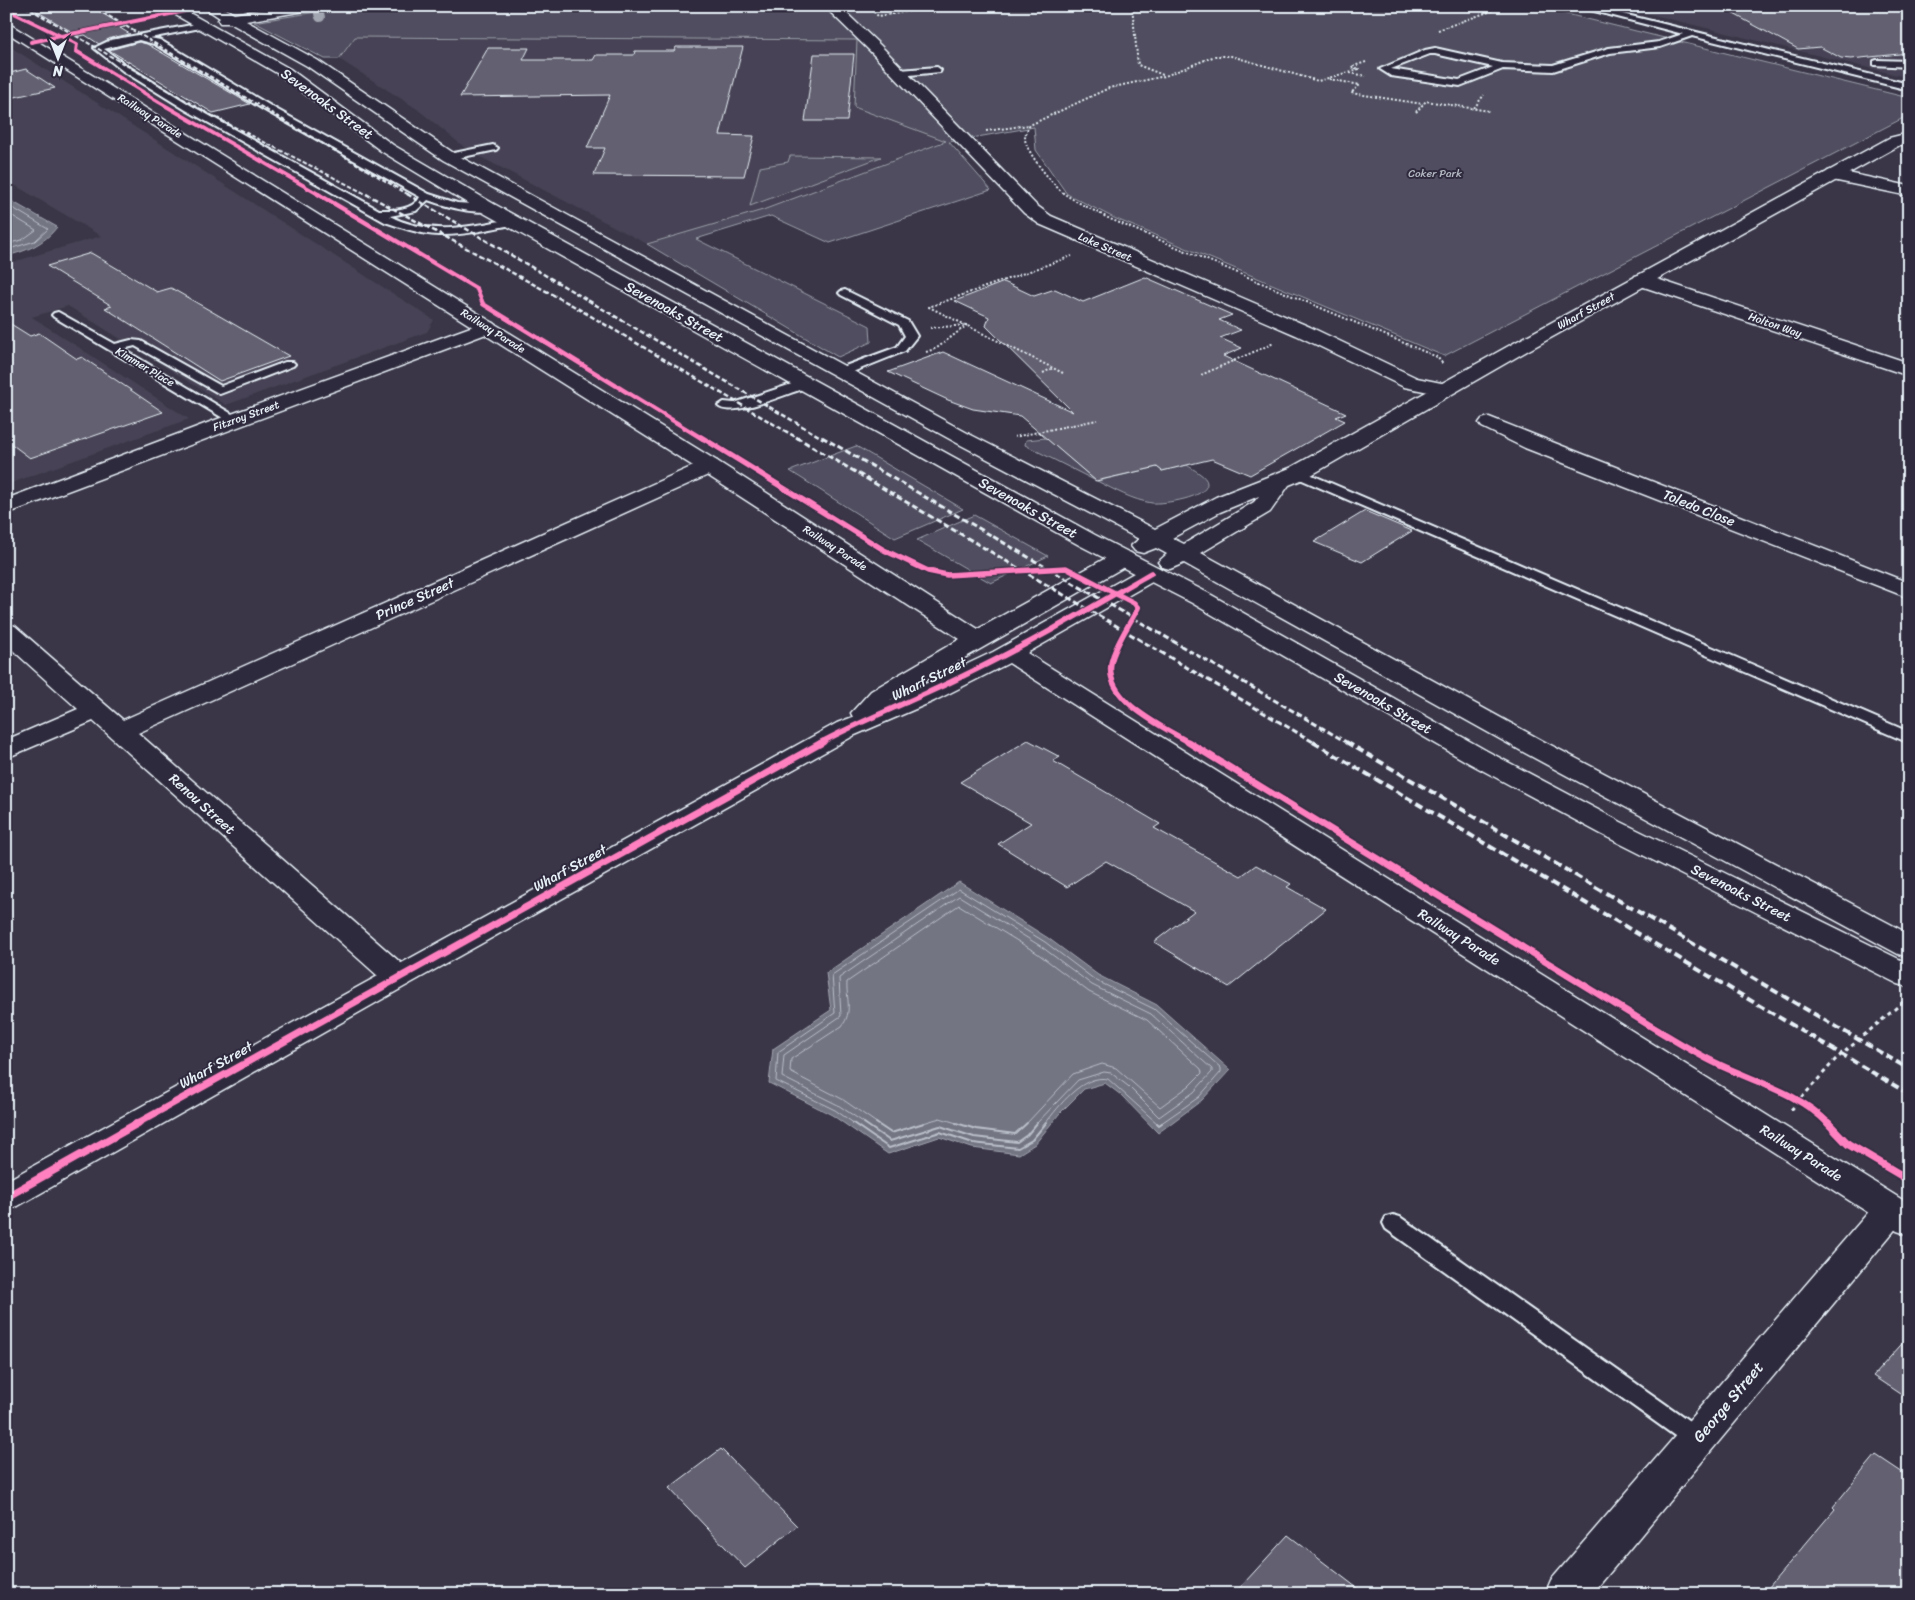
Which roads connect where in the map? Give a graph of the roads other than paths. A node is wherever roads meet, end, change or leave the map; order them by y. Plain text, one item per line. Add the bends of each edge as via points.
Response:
1 (167, 6) edge
2 (247, 6) edge
3 (310, 6) edge
4 (831, 6) edge
5 (1579, 6) edge
6 (220, 12) edge
7 (197, 22) junction
8 (6, 26) edge
9 (1691, 34) junction
10 (134, 38) junction
11 (910, 58) dead end
12 (1877, 63) dead end
13 (1909, 64) edge
14 (1502, 66) junction
15 (922, 78) junction
16 (1909, 87) edge
17 (952, 103) dead end
18 (1909, 123) edge
19 (1902, 139) edge
20 (493, 148) dead end
21 (402, 157) junction
22 (450, 158) junction
23 (1839, 172) junction
24 (1903, 190) edge
25 (425, 196) junction
26 (488, 208) junction
27 (375, 212) junction
28 (554, 216) junction
29 (512, 222) junction
30 (425, 231) junction
31 (1642, 280) junction
32 (845, 293) dead end
33 (58, 315) dead end
34 (487, 327) junction
35 (113, 348) junction
36 (289, 364) dead end
37 (1909, 370) edge
38 (841, 372) junction
39 (804, 384) junction
40 (1452, 385) junction
41 (724, 406) dead end
42 (233, 420) junction
43 (1489, 423) dead end
44 (709, 466) junction
45 (1289, 478) junction
46 (6, 507) edge
47 (1155, 538) junction
48 (1183, 553) junction
49 (1123, 558) junction
50 (1151, 573) junction
51 (1909, 591) edge
52 (6, 631) edge
53 (978, 640) junction
54 (1010, 652) junction
55 (98, 710) junction
56 (846, 729) junction
57 (121, 731) junction
58 (1909, 738) edge
59 (6, 750) edge
60 (1909, 947) edge
61 (398, 977) junction
62 (1909, 977) edge
63 (6, 1196) edge
64 (1900, 1216) edge
65 (1394, 1223) dead end
66 (1697, 1439) junction
67 (1566, 1594) edge

1 - 7 street, Sevenoaks Street
2 - 6 street
3 - 6 street
4 - 15 street, Lake Street
5 - 9 lane
6 - 7 street
6 - 22 street, Sevenoaks Street via 312,63
7 - 10 lane
7 - 21 street, Sevenoaks Street via 285,72
8 - 34 street, Railway Parade
9 - 14 lane via 1660,44 1609,51 1553,68
9 - 16 lane
10 - 25 lane via 157,42
10 - 27 lane via 106,44 98,50 189,108
11 - 15 street, Lake Street
12 - 13 lane
14 - 14 lane via 1435,51 1384,69 1391,73 1456,83
15 - 40 street, Lake Street via 956,134 1030,209 1045,220 1302,331 1411,383
17 - 40 street, Lake Street via 1034,194 1062,214
18 - 19 street, Wharf Street via 1899,130
19 - 23 street, Wharf Street
20 - 22 lane
21 - 22 street
21 - 26 street, Sevenoaks Street
22 - 28 street, Sevenoaks Street
23 - 24 street
23 - 31 street, Wharf Street
25 - 26 lane via 456,206
25 - 27 lane via 421,204 409,210
26 - 29 street, Sevenoaks Street
26 - 30 lane via 462,225
27 - 30 lane via 404,226
28 - 29 street
28 - 38 street, Sevenoaks Street
29 - 30 lane via 461,231
29 - 39 street, Sevenoaks Street
31 - 37 street, Holton Way
31 - 40 street, Wharf Street
32 - 38 lane via 904,323 911,336 901,349
33 - 35 lane, Kimmer Place
34 - 42 street, Fitzroy Street
34 - 44 street, Railway Parade
35 - 36 lane via 137,343 220,390
35 - 42 lane, Kimmer Place
38 - 47 street, Sevenoaks Street
39 - 41 lane via 763,395 735,407
39 - 49 street, Sevenoaks Street
40 - 45 street, Wharf Street
42 - 46 street, Fitzroy Street
43 - 51 street, Toledo Close
44 - 53 street, Railway Parade
44 - 57 street, Prince Street
45 - 47 street, Wharf Street via 1237,496
45 - 48 street, Wharf Street via 1262,506
45 - 58 lane
47 - 48 street, Sevenoaks Street
47 - 49 street, Wharf Street
48 - 50 street, Wharf Street
48 - 60 street, Sevenoaks Street via 1543,752
49 - 50 street, Sevenoaks Street
49 - 53 street, Wharf Street
50 - 54 street, Wharf Street
50 - 62 street, Sevenoaks Street via 1611,828
52 - 55 street, Renou Street
53 - 56 street, Wharf Street via 880,696
54 - 56 street, Wharf Street via 900,708
54 - 64 street, Railway Parade
55 - 57 street, Renou Street
55 - 59 street
56 - 61 street, Wharf Street
57 - 61 street, Renou Street
61 - 63 street, Wharf Street
64 - 66 street, George Street
65 - 66 lane
66 - 67 street, George Street

